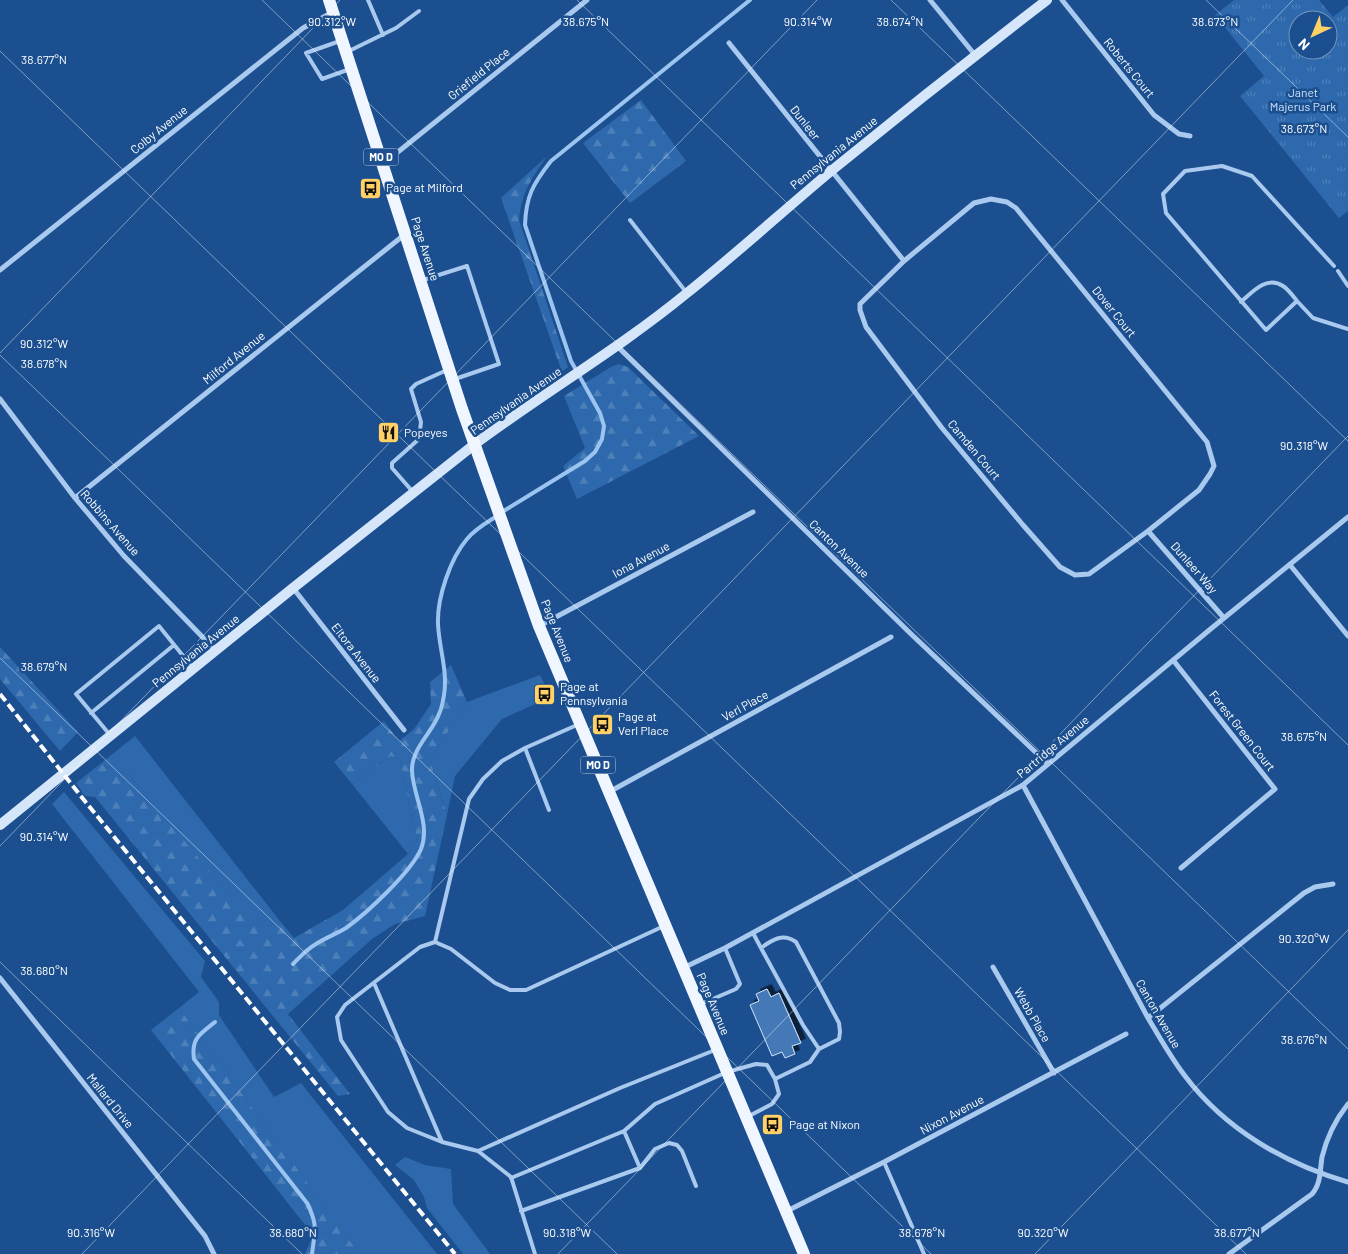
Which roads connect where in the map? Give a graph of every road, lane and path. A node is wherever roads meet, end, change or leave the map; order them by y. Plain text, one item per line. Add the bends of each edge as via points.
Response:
1 (368, 0) edge
2 (586, 0) edge
3 (930, 0) edge
4 (1047, 0) edge
5 (1062, 0) edge
6 (331, 6) edge
7 (419, 11) dead end
8 (383, 34) junction
9 (729, 43) dead end
10 (345, 46) junction
11 (975, 55) junction
12 (352, 68) junction
13 (1190, 136) dead end
14 (383, 164) junction
15 (831, 172) junction
16 (630, 220) dead end
17 (406, 234) junction
18 (904, 261) junction
19 (1334, 266) dead end
20 (0, 270) edge
21 (1338, 270) dead end
22 (421, 281) junction
23 (1348, 286) edge
24 (687, 294) junction
25 (1297, 301) junction
26 (1241, 302) junction
27 (1348, 329) edge
28 (618, 347) junction
29 (451, 375) junction
30 (0, 399) edge
31 (475, 444) junction
32 (414, 494) junction
33 (75, 498) junction
34 (753, 512) dead end
35 (1348, 517) edge
36 (1148, 531) junction
37 (1290, 565) junction
38 (293, 588) junction
39 (1224, 618) junction
40 (539, 626) junction
41 (1348, 636) edge
42 (891, 637) dead end
43 (174, 645) junction
44 (216, 651) junction
45 (1173, 660) junction
46 (193, 669) junction
47 (91, 713) junction
48 (580, 724) junction
49 (404, 730) dead end
50 (110, 736) junction
51 (525, 748) junction
52 (1048, 764) junction
53 (1023, 785) junction
54 (609, 792) junction
55 (549, 810) dead end
56 (0, 825) edge
57 (1181, 868) dead end
58 (1333, 884) dead end
59 (665, 925) junction
60 (753, 933) junction
61 (435, 942) junction
62 (725, 948) junction
63 (761, 948) junction
64 (993, 967) dead end
65 (683, 968) junction
66 (0, 978) edge
67 (374, 983) junction
68 (699, 1005) junction
69 (1148, 1018) junction
70 (1126, 1034) dead end
71 (718, 1048) junction
72 (819, 1049) junction
73 (728, 1072) junction
74 (1054, 1073) junction
75 (775, 1079) junction
76 (1348, 1104) edge
77 (747, 1118) junction
78 (624, 1131) junction
79 (442, 1142) junction
80 (478, 1151) junction
81 (884, 1162) junction
82 (640, 1168) junction
83 (1319, 1173) junction
84 (511, 1178) junction
85 (1348, 1182) edge
86 (696, 1186) dead end
87 (521, 1211) junction
88 (786, 1212) junction
89 (214, 1254) edge
90 (535, 1254) edge
91 (804, 1254) edge
92 (924, 1254) edge
93 (1229, 1254) edge

1 - 8 lane
2 - 14 street, Griefield Place
3 - 11 street
4 - 11 street, Pennsylvania Avenue
5 - 13 street, Roberts Court via 1154,115 1180,134
6 - 10 main road, Page Avenue / MO D
6 - 20 street, Colby Avenue
7 - 8 lane
8 - 10 lane
9 - 15 street, Dunleer
10 - 12 main road, Page Avenue / MO D
10 - 12 lane via 306,53 322,79
11 - 15 street, Pennsylvania Avenue
12 - 14 main road, Page Avenue / MO D
14 - 17 main road, Page Avenue / MO D
15 - 18 street, Dunleer
15 - 24 street, Pennsylvania Avenue
16 - 24 lane
17 - 22 main road, Page Avenue / MO D
17 - 33 street, Milford Avenue
18 - 36 street, Camden Court via 860,304 866,328 942,428 1060,567 1075,575 1089,574
18 - 36 street, Dover Court via 974,204 991,199 1007,202 1016,208 1207,442 1214,466 1210,474 1193,496
19 - 26 lane via 1252,176 1222,166 1186,171 1163,194 1166,213
21 - 23 lane
22 - 29 main road, Page Avenue / MO D
22 - 29 lane via 467,266 499,364
24 - 28 street, Pennsylvania Avenue
25 - 26 lane via 1282,285 1268,282 1257,287
25 - 26 lane via 1266,330
25 - 27 lane via 1313,318
28 - 31 street, Pennsylvania Avenue
28 - 52 street, Canton Avenue
29 - 31 main road, Page Avenue / MO D
29 - 32 lane via 416,384 411,389 421,422 419,439 392,463 392,468
30 - 33 street, Robbins Avenue
31 - 32 street, Pennsylvania Avenue
31 - 40 main road, Page Avenue / MO D
32 - 38 street, Pennsylvania Avenue
33 - 44 street, Robbins Avenue via 124,556
34 - 40 street, Iona Avenue
35 - 37 street, Partridge Avenue
36 - 39 street, Dunleer Way
37 - 39 street, Partridge Avenue
37 - 41 street
38 - 44 street, Pennsylvania Avenue
38 - 49 street, Eltora Avenue
39 - 45 street, Partridge Avenue
40 - 48 main road, Page Avenue / MO D
42 - 54 street, Verl Place
43 - 46 lane
43 - 47 lane
43 - 47 lane via 159,626 146,640 76,694
44 - 46 street, Pennsylvania Avenue
45 - 52 street, Partridge Avenue
45 - 57 street, Forest Green Court via 1276,789
46 - 50 street, Pennsylvania Avenue
47 - 50 lane
48 - 51 lane
48 - 54 main road, Page Avenue / MO D
50 - 56 street, Pennsylvania Avenue
51 - 55 lane
51 - 61 lane via 502,761 483,779 469,799
52 - 53 street, Partridge Avenue
53 - 60 street, Partridge Avenue
53 - 69 street, Canton Avenue
54 - 59 main road, Page Avenue / MO D
58 - 69 street via 1315,887 1304,894
59 - 61 lane via 526,990 510,990 495,983 451,949
59 - 65 main road, Page Avenue / MO D
60 - 62 street, Partridge Avenue
60 - 63 lane
61 - 67 lane via 420,947
62 - 65 street, Partridge Avenue
62 - 68 lane via 740,984 736,989
63 - 72 lane
63 - 72 lane via 779,938 788,937 796,942 839,1023 839,1039
64 - 74 street, Webb Place
65 - 68 main road, Page Avenue / MO D
66 - 89 street, Mallard Drive via 205,1236
67 - 79 lane
67 - 79 lane via 345,1006 337,1017 341,1040 388,1112 407,1128
68 - 71 main road, Page Avenue / MO D
69 - 83 street, Canton Avenue via 1186,1078 1206,1100 1268,1149
70 - 74 street, Nixon Avenue
71 - 73 main road, Page Avenue / MO D
71 - 80 lane
72 - 75 lane via 810,1062
73 - 75 lane via 762,1064 768,1065
73 - 77 main road, Page Avenue / MO D
73 - 78 lane via 655,1104
74 - 81 street, Nixon Avenue
75 - 77 lane via 779,1094 772,1104
76 - 83 street via 1328,1136
77 - 88 main road, Page Avenue / MO D
78 - 82 lane
78 - 84 lane
79 - 80 lane
80 - 84 lane
81 - 88 street, Nixon Avenue
81 - 92 lane
82 - 86 lane via 655,1149 669,1143 677,1145
82 - 87 lane
83 - 85 street, Canton Avenue
83 - 93 street via 1318,1184 1312,1194
84 - 87 lane
87 - 90 lane
88 - 91 main road, Page Avenue / MO D

